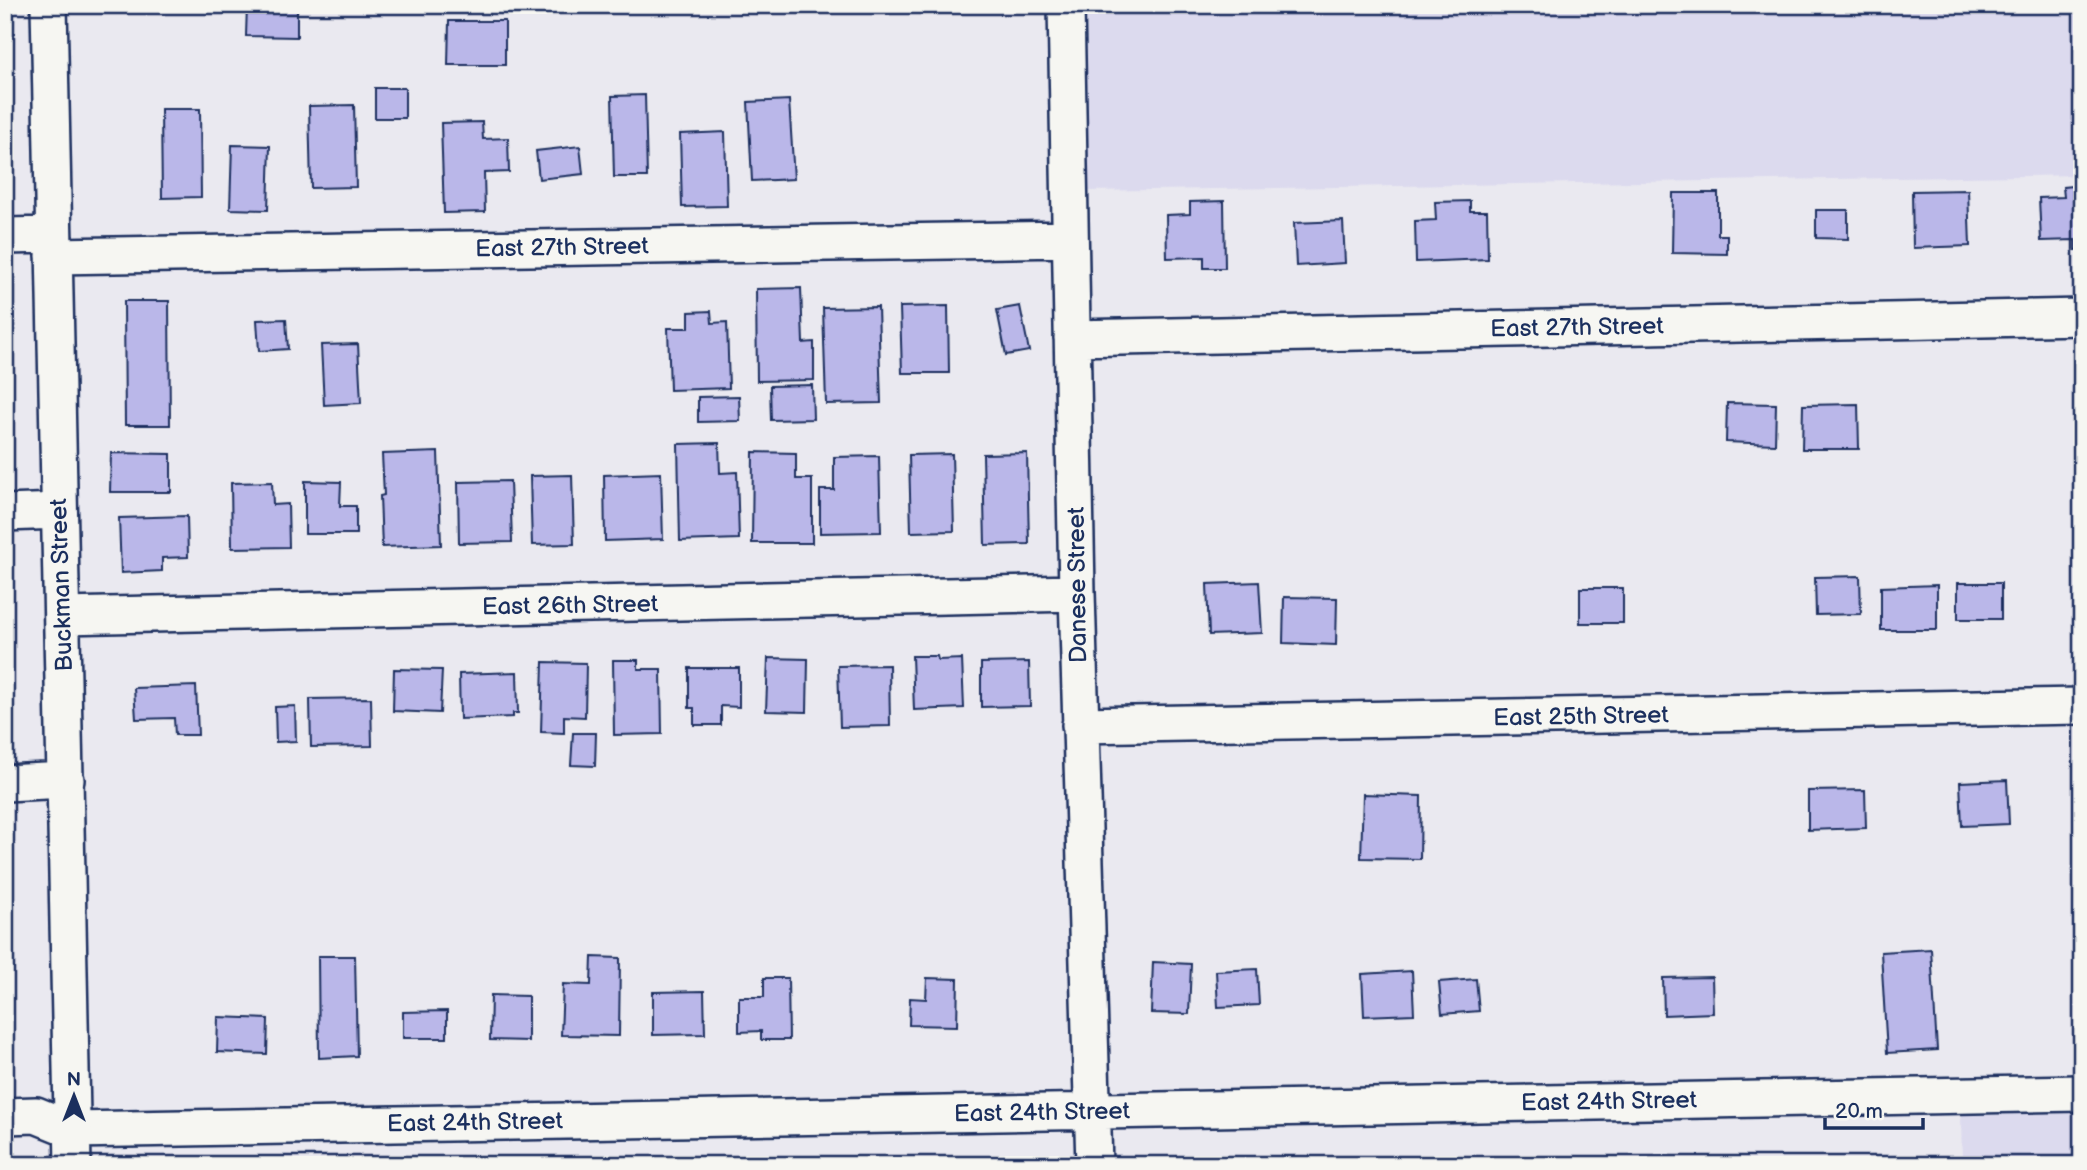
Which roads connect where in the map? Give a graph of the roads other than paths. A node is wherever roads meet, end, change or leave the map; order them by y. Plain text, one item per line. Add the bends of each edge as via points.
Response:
1 (49, 5) edge
2 (1066, 5) edge
3 (5, 236) edge
4 (1070, 239) junction
5 (54, 246) junction
6 (2082, 317) edge
7 (1072, 338) junction
8 (59, 511) junction
9 (5, 513) edge
10 (1077, 593) junction
11 (63, 616) junction
12 (2082, 706) edge
13 (1080, 725) junction
14 (66, 780) junction
15 (5, 783) edge
16 (2082, 1093) edge
17 (1093, 1111) junction
18 (5, 1116) edge
19 (73, 1130) junction
20 (73, 1165) edge
21 (1094, 1165) edge

1 - 5 street, Buckman Street
2 - 4 street, Danese Street
3 - 5 street, East 27th Street
4 - 5 street, East 27th Street
4 - 7 street, Danese Street
5 - 8 street, Buckman Street
6 - 7 street, East 27th Street
7 - 10 street, Danese Street
8 - 9 street
8 - 11 street, Buckman Street
10 - 11 street, East 26th Street
10 - 13 street, Danese Street
11 - 14 street, Buckman Street
12 - 13 street, East 25th Street
13 - 17 street, Danese Street
14 - 15 street
14 - 19 street, Buckman Street
16 - 17 street, East 24th Street
17 - 19 street, East 24th Street
17 - 21 street, Danese Street
18 - 19 street, East 24th Street via 36,1115
19 - 20 street, Buckman Street

